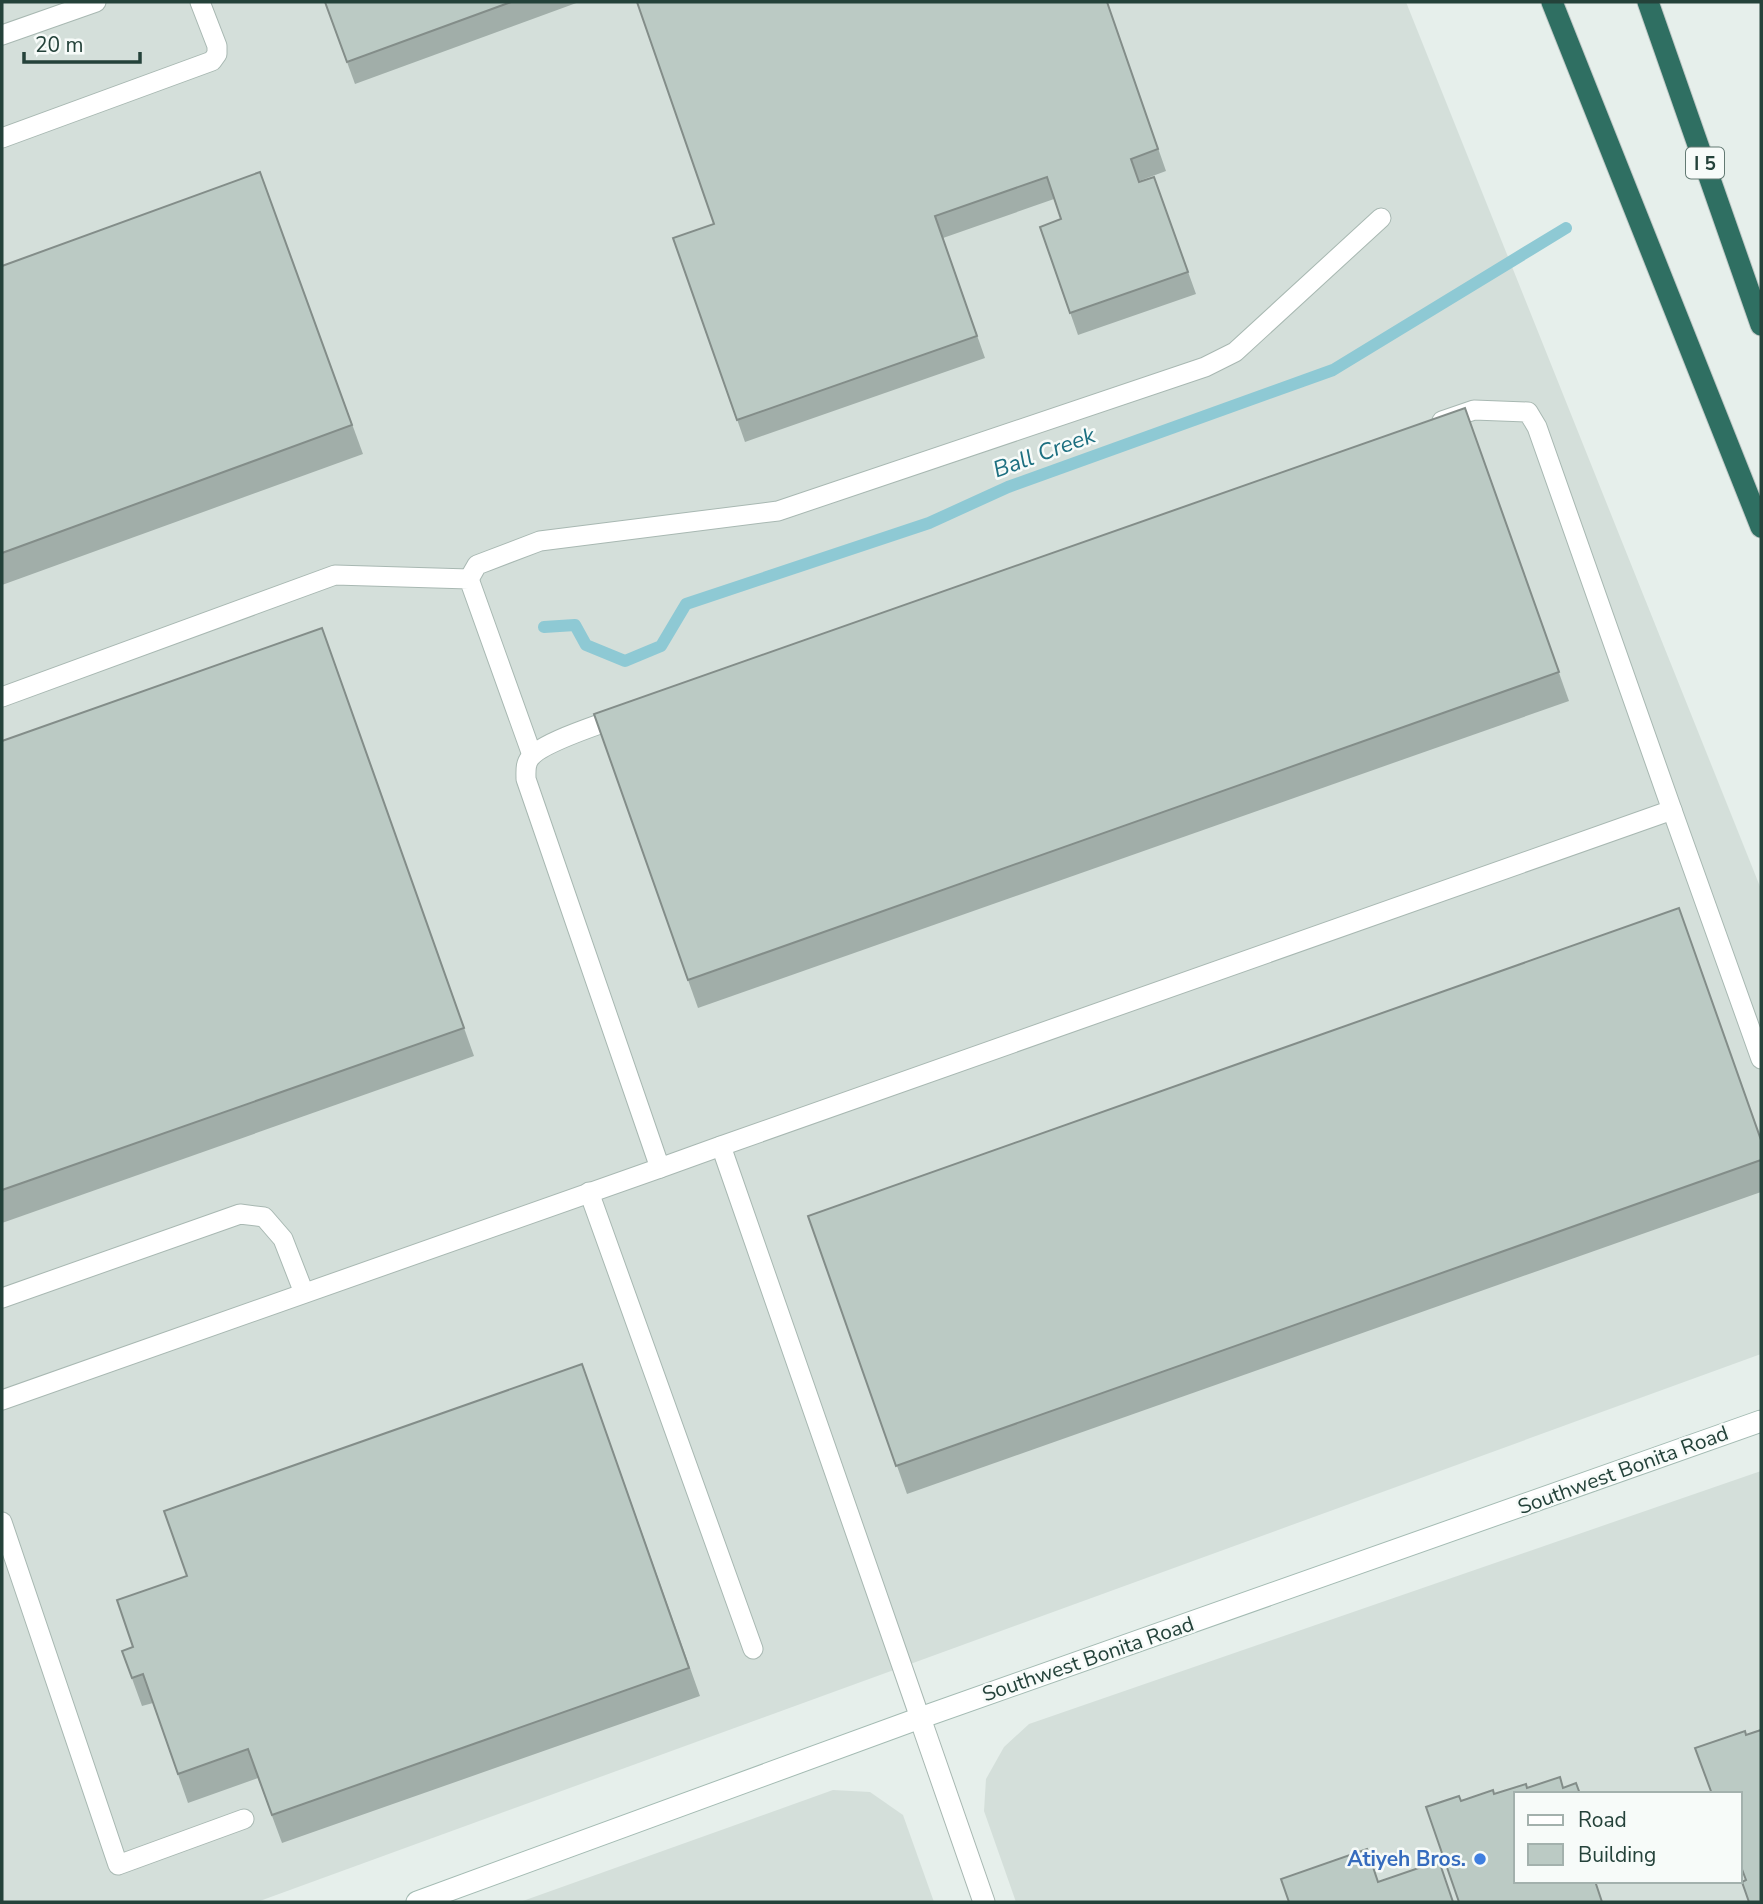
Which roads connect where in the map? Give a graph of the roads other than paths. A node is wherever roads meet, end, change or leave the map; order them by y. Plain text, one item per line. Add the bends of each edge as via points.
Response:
1 (96, 2) edge
2 (200, 2) edge
3 (1552, 2) edge
4 (1648, 2) edge
5 (2, 35) edge
6 (2, 138) edge
7 (1381, 218) dead end
8 (1761, 325) edge
9 (1425, 428) edge
10 (1761, 527) edge
11 (469, 579) junction
12 (2, 697) edge
13 (634, 712) edge
14 (532, 755) junction
15 (1672, 810) junction
16 (1761, 1059) edge
17 (721, 1146) junction
18 (660, 1168) junction
19 (589, 1192) junction
20 (304, 1293) junction
21 (2, 1297) edge
22 (2, 1400) edge
23 (1761, 1421) edge
24 (2, 1522) edge
25 (753, 1649) dead end
26 (920, 1718) junction
27 (244, 1819) dead end
28 (417, 1902) edge
29 (984, 1902) edge

1 - 5 lane
2 - 6 lane via 217,46 212,61
3 - 10 highway
4 - 8 highway, I 5
7 - 11 lane via 1235,352 1205,367 778,511 540,541 477,565
9 - 15 lane via 1474,410 1528,412
11 - 12 lane via 335,575
11 - 14 lane
13 - 14 lane via 570,735
14 - 18 lane via 526,779
15 - 16 lane
15 - 17 lane
17 - 18 lane
17 - 26 lane
18 - 19 lane
19 - 20 lane
19 - 25 lane
20 - 21 lane via 283,1240 264,1217 240,1214
20 - 22 lane
23 - 26 main road, Southwest Bonita Road
24 - 27 lane via 118,1865
26 - 28 main road, Southwest Bonita Road
26 - 29 main road

